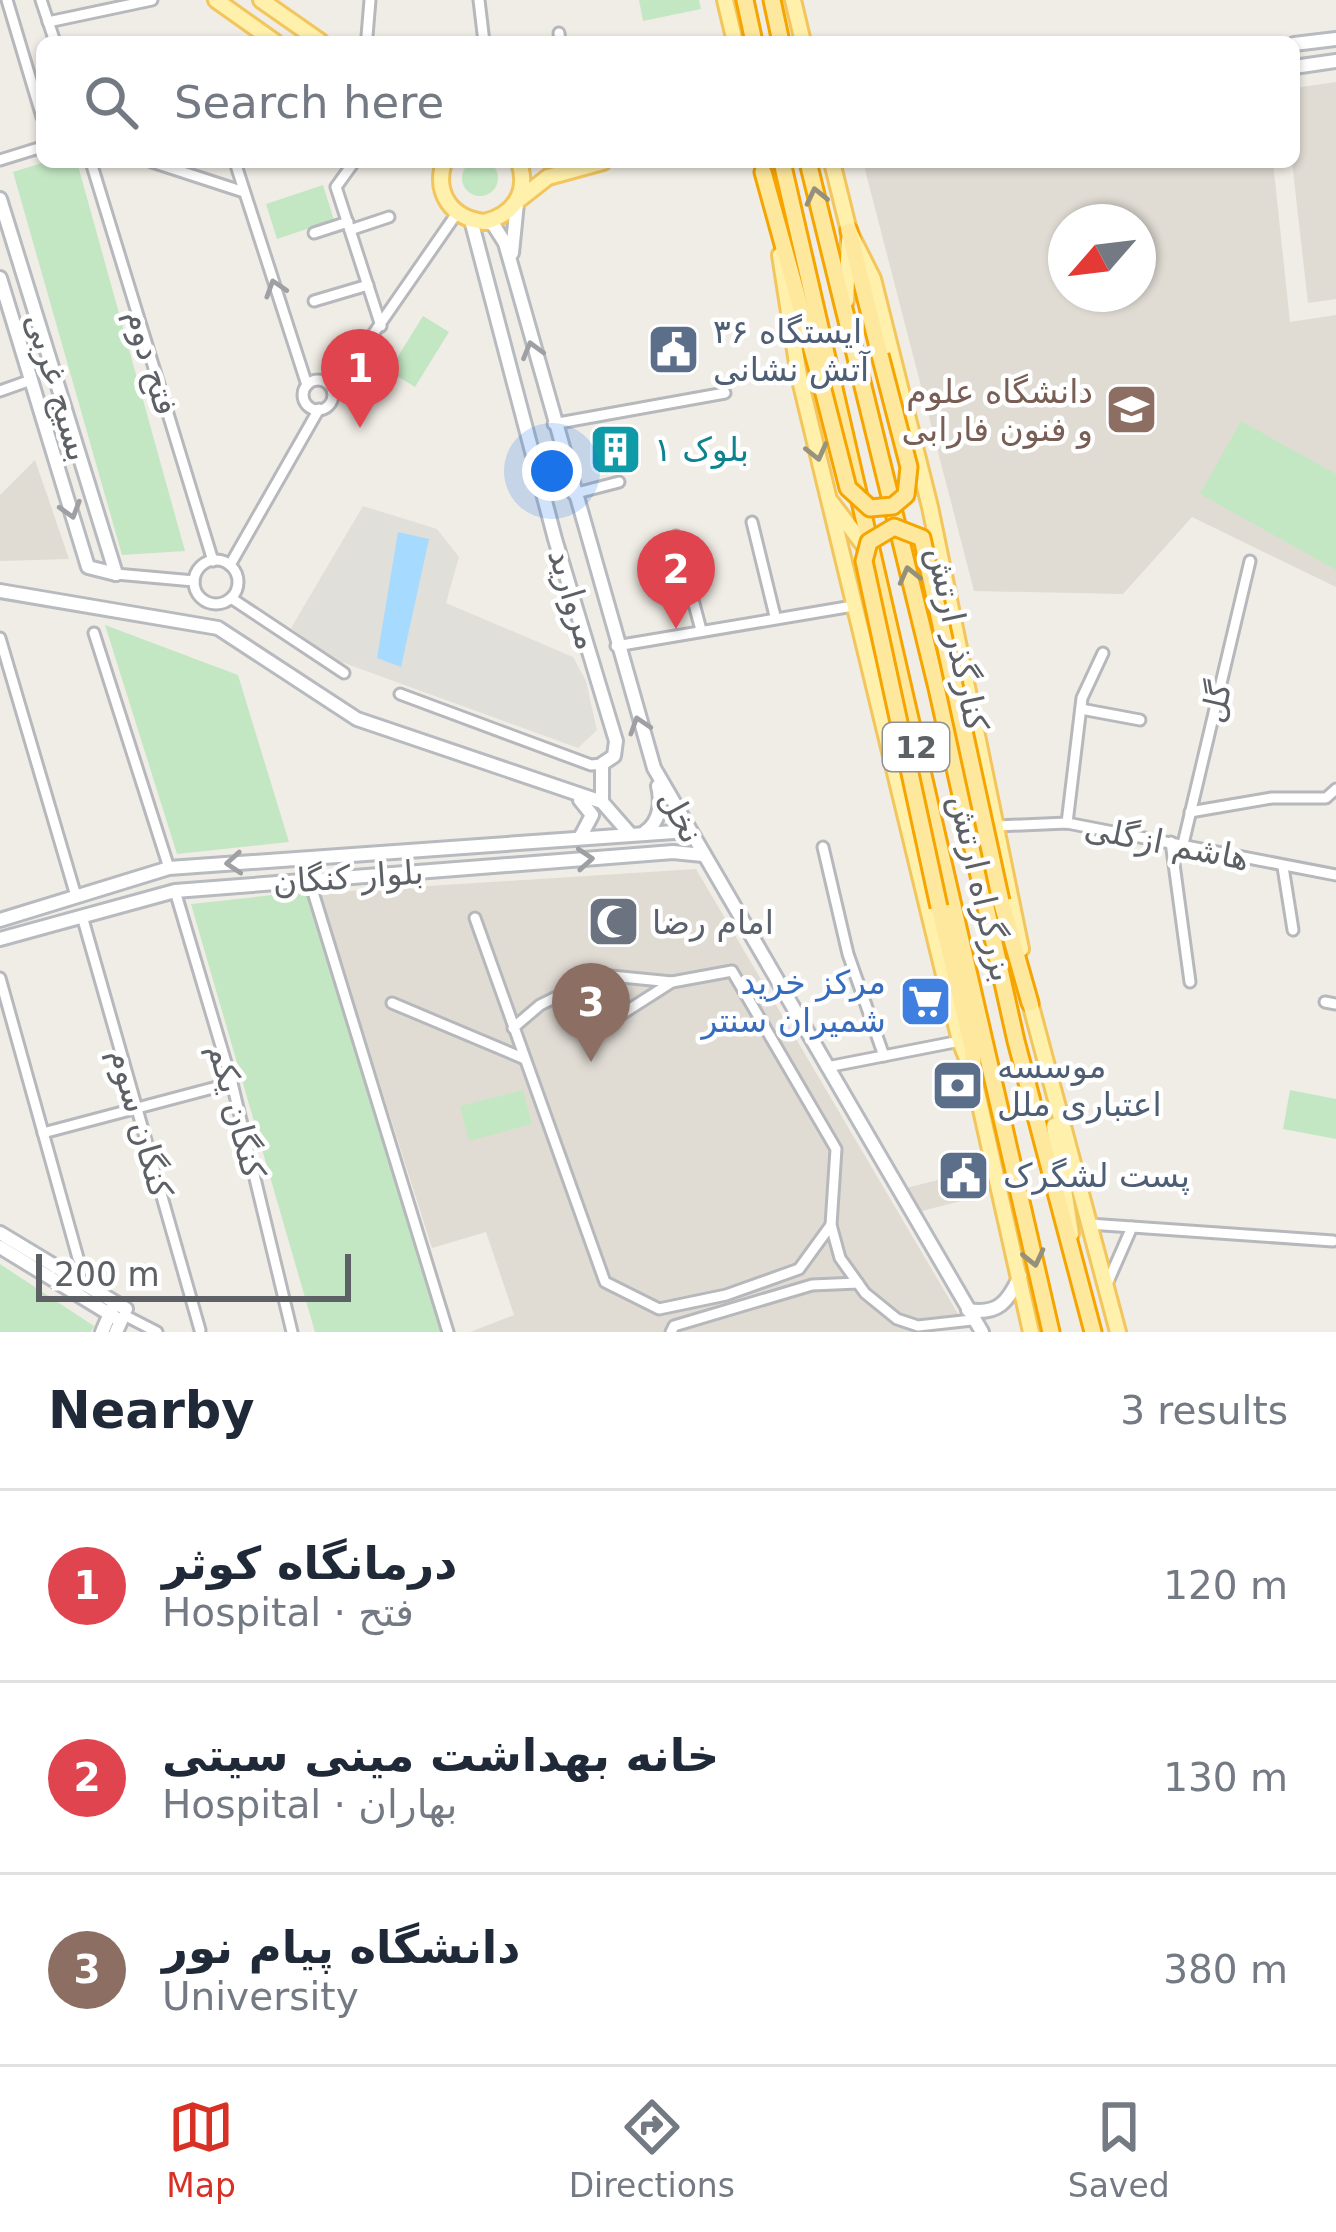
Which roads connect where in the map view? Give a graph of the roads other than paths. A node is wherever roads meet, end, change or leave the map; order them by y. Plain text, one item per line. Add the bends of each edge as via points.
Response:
1 (7, 0) edge
2 (41, 0) edge
3 (152, 0) edge
4 (216, 0) edge
5 (261, 0) edge
6 (370, 0) edge
7 (479, 0) edge
8 (725, 0) edge
9 (745, 0) edge
10 (772, 0) edge
11 (794, 0) edge
12 (48, 22) junction
13 (53, 36) edge
14 (267, 36) edge
15 (312, 36) edge
16 (367, 36) dead end
17 (483, 36) edge
18 (734, 36) edge
19 (753, 36) edge
20 (780, 36) edge
21 (802, 36) edge
22 (1336, 39) edge
23 (1300, 43) edge
24 (1336, 61) edge
25 (1300, 66) edge
26 (36, 92) edge
27 (36, 149) edge
28 (0, 160) edge
29 (94, 168) edge
30 (170, 168) edge
31 (237, 168) edge
32 (350, 168) edge
33 (435, 168) edge
34 (443, 168) edge
35 (520, 168) edge
36 (581, 168) edge
37 (762, 168) edge
38 (762, 168) edge
39 (783, 168) edge
40 (809, 168) edge
41 (833, 168) edge
42 (440, 180) junction
43 (244, 192) junction
44 (0, 199) edge
45 (517, 203) junction
46 (389, 217) dead end
47 (470, 218) junction
48 (349, 226) junction
49 (849, 231) junction
50 (314, 233) dead end
51 (512, 272) junction
52 (0, 278) edge
53 (368, 285) junction
54 (3, 299) edge
55 (314, 301) dead end
56 (845, 318) junction
57 (382, 326) junction
58 (31, 380) junction
59 (308, 385) junction
60 (0, 391) edge
61 (333, 392) junction
62 (724, 393) dead end
63 (319, 410) junction
64 (553, 424) junction
65 (619, 482) dead end
66 (573, 494) junction
67 (828, 497) junction
68 (752, 522) dead end
69 (676, 536) dead end
70 (873, 556) junction
71 (213, 561) junction
72 (1250, 561) dead end
73 (230, 565) junction
74 (116, 574) junction
75 (194, 581) junction
76 (0, 591) edge
77 (230, 598) junction
78 (853, 606) junction
79 (775, 616) junction
80 (701, 630) junction
81 (94, 633) dead end
82 (0, 638) edge
83 (616, 646) junction
84 (1102, 653) dead end
85 (344, 673) dead end
86 (400, 694) dead end
87 (1081, 710) junction
88 (1140, 720) dead end
89 (602, 764) junction
90 (654, 768) junction
91 (1336, 789) edge
92 (574, 795) junction
93 (602, 802) junction
94 (1190, 812) junction
95 (1067, 824) junction
96 (997, 826) junction
97 (688, 831) junction
98 (661, 832) junction
99 (637, 833) junction
100 (581, 836) junction
101 (534, 840) junction
102 (1177, 843) junction
103 (823, 847) dead end
104 (673, 852) junction
105 (703, 855) junction
106 (534, 863) junction
107 (1283, 867) junction
108 (169, 868) junction
109 (1336, 875) edge
110 (309, 879) junction
111 (175, 891) junction
112 (76, 896) junction
113 (82, 916) junction
114 (475, 918) dead end
115 (0, 920) edge
116 (1293, 930) dead end
117 (0, 940) edge
118 (0, 978) edge
119 (672, 982) junction
120 (1190, 982) dead end
121 (392, 1003) dead end
122 (1030, 1004) junction
123 (513, 1028) junction
124 (16, 1034) junction
125 (586, 1037) dead end
126 (0, 1038) edge
127 (959, 1041) junction
128 (884, 1056) junction
129 (525, 1059) junction
130 (826, 1067) junction
131 (973, 1074) junction
132 (232, 1084) junction
133 (137, 1108) junction
134 (43, 1133) junction
135 (1089, 1224) junction
136 (831, 1225) junction
137 (1132, 1227) junction
138 (0, 1233) edge
139 (1335, 1242) edge
140 (0, 1247) edge
141 (78, 1258) dead end
142 (1074, 1275) junction
143 (1020, 1276) junction
144 (858, 1283) junction
145 (1106, 1289) junction
146 (119, 1316) edge
147 (974, 1321) edge
148 (200, 1330) edge
149 (102, 1332) edge
150 (157, 1332) edge
151 (292, 1332) edge
152 (448, 1332) edge
153 (671, 1332) edge
154 (1031, 1332) edge
155 (1051, 1332) edge
156 (1090, 1332) edge
157 (1118, 1332) edge

1 - 26 street
2 - 12 street
3 - 12 street
4 - 14 main road
5 - 15 main road
6 - 16 street
7 - 17 street
8 - 18 main road
9 - 19 highway
10 - 20 highway
11 - 21 main road
12 - 13 street
22 - 23 main road
24 - 25 main road
27 - 28 street
29 - 71 street, فتح دوم
30 - 43 street
31 - 43 street
32 - 48 street via 337,187
33 - 42 main road
34 - 42 main road
35 - 45 main road
36 - 45 main road via 548,177
37 - 49 highway, bridge via 850,493 869,508 893,506 906,495 910,474
38 -> 67 main road
39 - 70 highway, بزرگراه ارتش / 12
56 -> 40 highway, بزرگراه ارتش / 12
41 - 49 main road, کنارگذر ارتش
42 - 47 main road
59 -> 43 street
44 - 74 main road, بسیج غربی
45 - 47 main road via 508,213
45 - 51 main road
46 - 48 street
47 - 51 main road via 499,231
47 - 57 street
47 - 89 main road, مروارید via 616,741 614,756
48 - 50 street
48 - 53 street
49 - 56 main road
49 - 96 main road, کنارگذر ارتش via 873,279 925,484
64 -> 51 main road, نخل
52 - 54 main road, بسیج غربی
53 - 55 street
53 - 57 street
54 - 58 main road, بسیج غربی
142 -> 56 highway, بزرگراه ارتش / 12
57 - 61 street
58 - 60 street
58 -> 74 main road, بسیج غربی via 88,567
59 - 61 street via 325,381
59 - 63 street via 306,403
61 - 63 street
62 - 64 street
63 - 73 street
64 - 66 main road, نخل
65 - 66 street
66 - 83 main road, نخل
67 - 70 main road
67 - 78 main road
68 - 79 street
69 - 80 street
70 -> 155 highway, بزرگراه ارتش / 12
71 - 73 street
71 - 75 street
72 - 94 street, گل
73 - 77 street via 238,582
74 - 75 street
75 - 77 street via 210,603
76 - 92 main road via 218,628 357,718
77 - 85 street
78 - 79 street
78 - 127 main road
79 - 80 street
80 - 83 street
81 - 108 street
82 - 112 street
90 -> 83 main road, نخل
84 - 87 street
86 - 89 street
87 - 88 street
87 - 95 street
89 - 93 main road, مروارید
90 - 97 main road, نخل
90 - 99 main road via 662,802 652,827
91 - 94 street via 1326,798
92 - 93 main road
92 - 100 main road via 592,815
93 - 99 main road
94 - 102 street, گل
95 - 96 street, هاشم ازگلی
95 - 102 street, هاشم ازگلی
96 - 122 main road, کنارگذر ارتش
97 - 98 main road, بلوار کنگان
97 - 105 main road, نخل
98 - 99 main road, بلوار کنگان
98 - 104 main road via 680,840
99 - 100 main road, بلوار کنگان
100 - 101 main road, بلوار کنگان
101 - 106 main road
101 -> 108 main road, بلوار کنگان
102 - 107 street, هاشم ازگلی
102 - 120 street
103 - 128 street
104 - 105 main road, بلوار کنگان
106 -> 104 main road, بلوار کنگان
105 - 130 main road, نخل
106 - 110 main road, بلوار کنگان
107 - 109 street, هاشم ازگلی
107 - 116 street
108 - 111 main road
108 - 112 main road, بلوار کنگان
110 - 111 main road, بلوار کنگان
110 - 152 street
111 - 113 main road, بلوار کنگان
111 - 132 street, کنگان یکم
112 - 115 main road, بلوار کنگان
113 - 117 main road, بلوار کنگان
113 - 133 street, کنگان سوم
114 - 123 street
118 - 124 street
119 - 123 street via 602,975
119 - 125 street
119 - 136 street via 732,971 836,1149
121 - 129 street
122 - 131 highway, bridge via 922,538 894,527 868,542 864,561
122 - 135 main road, کنارگذر ارتش
122 - 142 main road via 1070,1208
123 - 129 street
124 - 126 street
124 - 134 street
127 - 128 street
127 - 131 main road
128 - 130 street
129 - 136 street via 605,1282 659,1309 726,1295 800,1269
130 - 147 main road, نخل
131 - 143 main road
132 - 133 street
132 - 151 street, کنگان یکم
133 - 134 street
133 - 148 street, کنگان سوم
134 - 141 street
135 - 137 street
135 - 145 main road, کنارگذر ارتش
136 - 144 street
137 - 139 street
137 - 145 street
138 - 146 main road
140 - 146 main road
142 - 156 highway, بزرگراه ارتش / 12
143 - 147 main road via 1010,1299
143 - 154 main road
144 - 147 street via 897,1319 917,1326
144 - 153 street via 812,1285
145 - 157 main road, کنارگذر ارتش
146 - 149 main road
146 - 150 street

